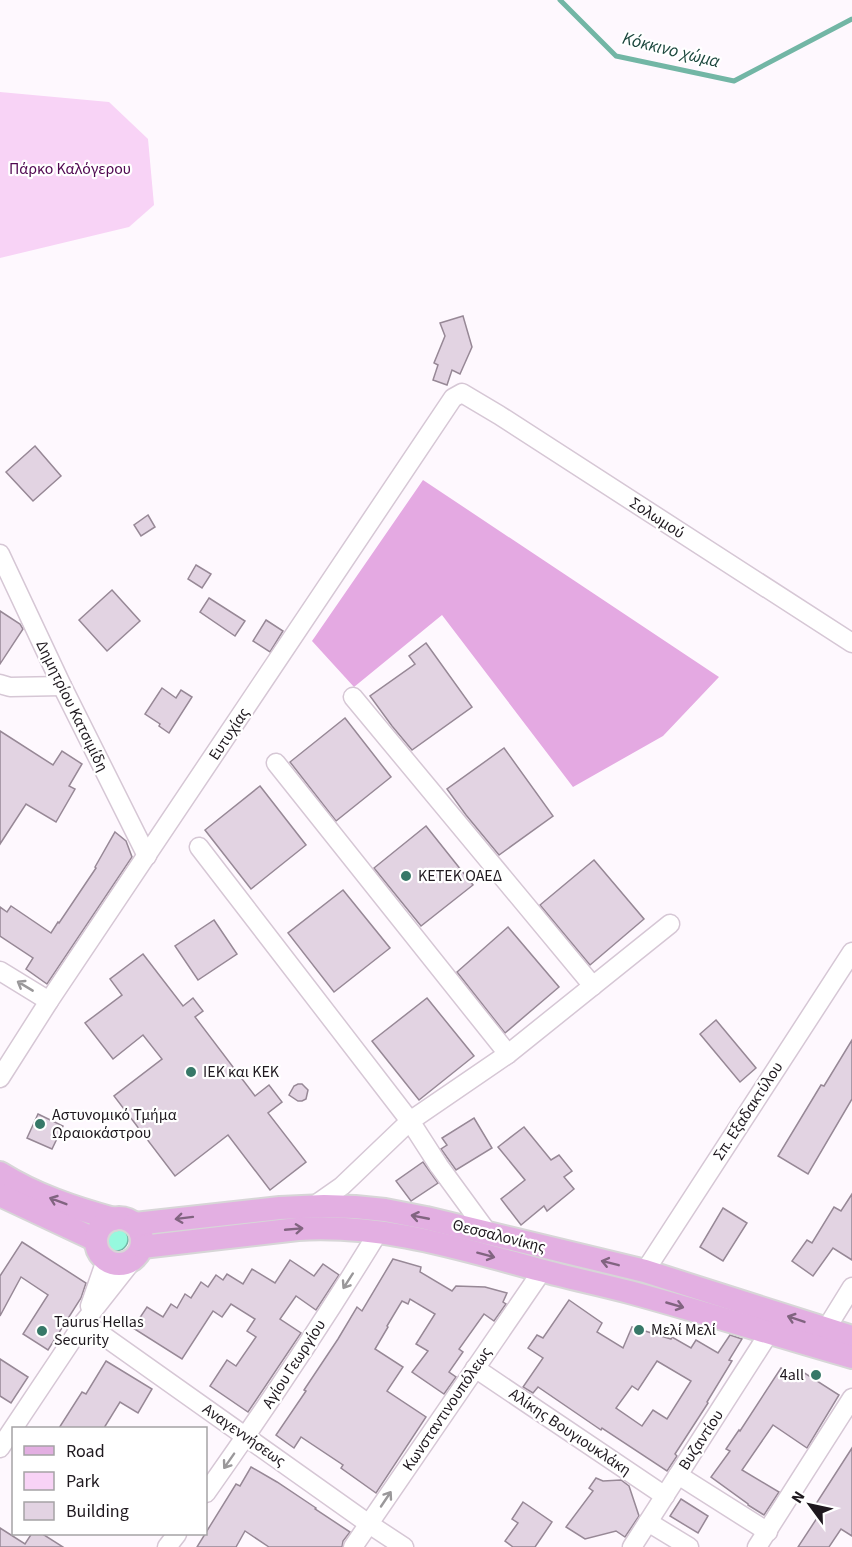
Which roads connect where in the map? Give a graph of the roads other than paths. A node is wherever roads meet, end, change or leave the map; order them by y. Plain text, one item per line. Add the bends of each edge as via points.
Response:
1 (462, 393) joint
2 (0, 554) edge
3 (852, 643) edge
4 (0, 684) edge
5 (62, 686) junction
6 (353, 696) dead end
7 (276, 763) dead end
8 (199, 847) dead end
9 (147, 856) junction
10 (670, 924) dead end
11 (852, 952) edge
12 (0, 971) edge
13 (593, 986) junction
14 (50, 1001) junction
15 (508, 1054) junction
16 (0, 1078) edge
17 (410, 1121) junction
18 (0, 1173) edge
19 (0, 1195) edge
20 (312, 1207) junction
21 (124, 1221) junction
22 (379, 1231) junction
23 (489, 1233) junction
24 (101, 1250) junction
25 (137, 1254) junction
26 (542, 1271) junction
27 (645, 1271) junction
28 (852, 1287) edge
29 (84, 1322) junction
30 (826, 1329) junction
31 (769, 1333) junction
32 (852, 1336) edge
33 (852, 1357) edge
34 (475, 1368) junction
35 (852, 1398) edge
36 (14, 1427) edge
37 (12, 1430) edge
38 (246, 1437) junction
39 (0, 1448) edge
40 (678, 1475) junction
41 (207, 1492) edge
42 (665, 1496) junction
43 (648, 1522) junction
44 (369, 1524) junction
45 (768, 1532) junction
46 (353, 1547) edge
47 (404, 1547) edge
48 (632, 1547) edge
49 (689, 1547) edge
50 (757, 1547) edge

1 - 3 street, Σολωμού
1 - 9 street, Ευτυχίας via 453,398
2 - 5 street, Δημητρίου Κατσιμίδη
4 - 5 street
5 - 9 street, Δημητρίου Κατσιμίδη
6 - 13 street
7 - 15 street
8 - 17 street
9 - 14 street, Ευτυχίας
10 - 13 street
11 - 27 street, Σπ. Εξαδακτύλου
14 -> 12 street
13 - 15 street
14 - 16 street, Ευτυχίας
15 - 17 street
17 - 20 street via 342,1186
17 - 23 street
21 -> 18 main road, Θεσσαλονίκης via 63,1203
19 - 24 main road
20 -> 21 main road, Θεσσαλονίκης
23 -> 20 main road, Θεσσαλονίκης via 385,1210
21 - 24 main road via 102,1226 98,1232
21 - 25 main road via 141,1235
25 -> 22 main road, Θεσσαλονίκης via 181,1242 307,1228
22 -> 26 main road, Θεσσαλονίκης via 442,1243
22 -> 38 street, Αγίου Γεωργίου
27 -> 23 main road, Θεσσαλονίκης
24 - 25 main road via 112,1263 119,1264
24 - 29 street
25 - 29 street
26 -> 31 main road, Θεσσαλονίκης
26 - 34 street, Κωνσταντινουπόλεως
30 -> 27 main road, Θεσσαλονίκης
28 - 30 street
29 - 36 street
29 - 38 street, Αναγεννήσεως
30 - 32 main road, Θεσσαλονίκης
31 - 33 main road, Θεσσαλονίκης
31 - 40 street, Βυζαντίου
34 - 42 street, Αλίκης Βουγιουκλάκη
44 -> 34 street, Κωνσταντινουπόλεως
35 - 45 street
37 - 39 street
38 -> 41 street, Αγίου Γεωργίου
38 - 44 street, Αναγεννήσεως
40 - 42 street, Βυζαντίου
40 - 45 street
42 - 43 street, Βυζαντίου
43 - 48 street, Βυζαντίου
43 - 49 street
44 - 46 street, Κωνσταντινουπόλεως
44 - 47 street, Αναγεννήσεως
45 - 50 street

